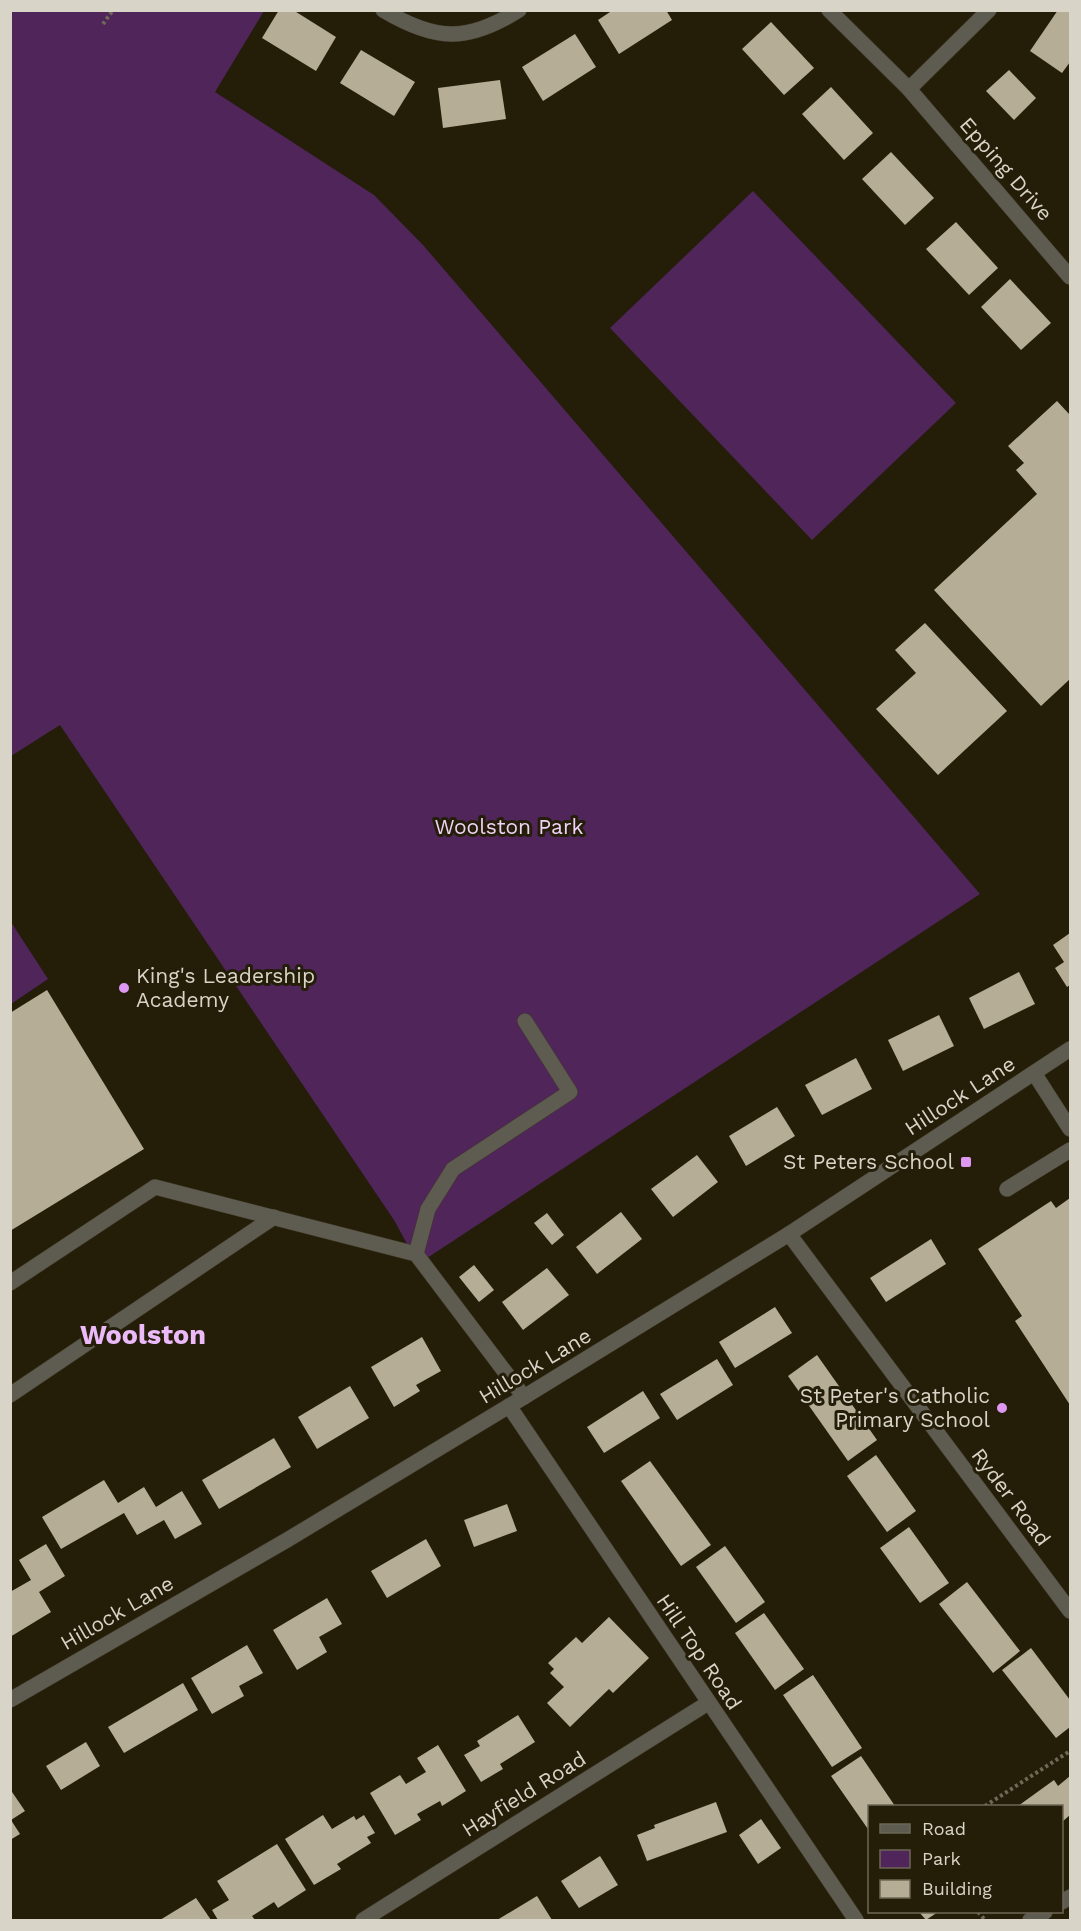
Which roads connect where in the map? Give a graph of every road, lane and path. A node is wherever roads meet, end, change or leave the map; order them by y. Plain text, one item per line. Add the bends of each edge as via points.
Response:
1 (113, 10) edge
2 (383, 10) edge
3 (519, 10) edge
4 (829, 10) edge
5 (989, 10) edge
6 (103, 24) dead end
7 (909, 89) junction
8 (1071, 277) edge
9 (525, 1021) dead end
10 (1071, 1049) edge
11 (1034, 1073) junction
12 (1071, 1129) edge
13 (1071, 1150) edge
14 (1007, 1189) dead end
15 (274, 1217) junction
16 (789, 1234) junction
17 (416, 1254) junction
18 (10, 1283) edge
19 (10, 1395) edge
20 (524, 1397) junction
21 (509, 1406) junction
22 (1071, 1611) edge
23 (10, 1700) edge
24 (708, 1703) junction
25 (1071, 1751) edge
26 (987, 1805) edge
27 (363, 1920) edge
28 (856, 1920) edge

1 - 6 path
2 - 3 street via 407,25 441,35 475,33
4 - 7 street, Epping Drive
5 - 7 street
7 - 8 street, Epping Drive
9 - 17 street via 570,1092 453,1169 428,1209
10 - 11 street, Hillock Lane
11 - 12 street
11 - 16 street, Hillock Lane
13 - 14 street
15 - 17 street
15 - 18 street via 155,1187
15 - 19 street
16 - 20 street, Hillock Lane
16 - 22 street, Ryder Road
17 - 20 street
20 - 21 street, Hillock Lane
21 - 23 street, Hillock Lane
21 - 24 street, Hill Top Road
24 - 27 street, Hayfield Road
24 - 28 street, Hill Top Road
25 - 26 path

